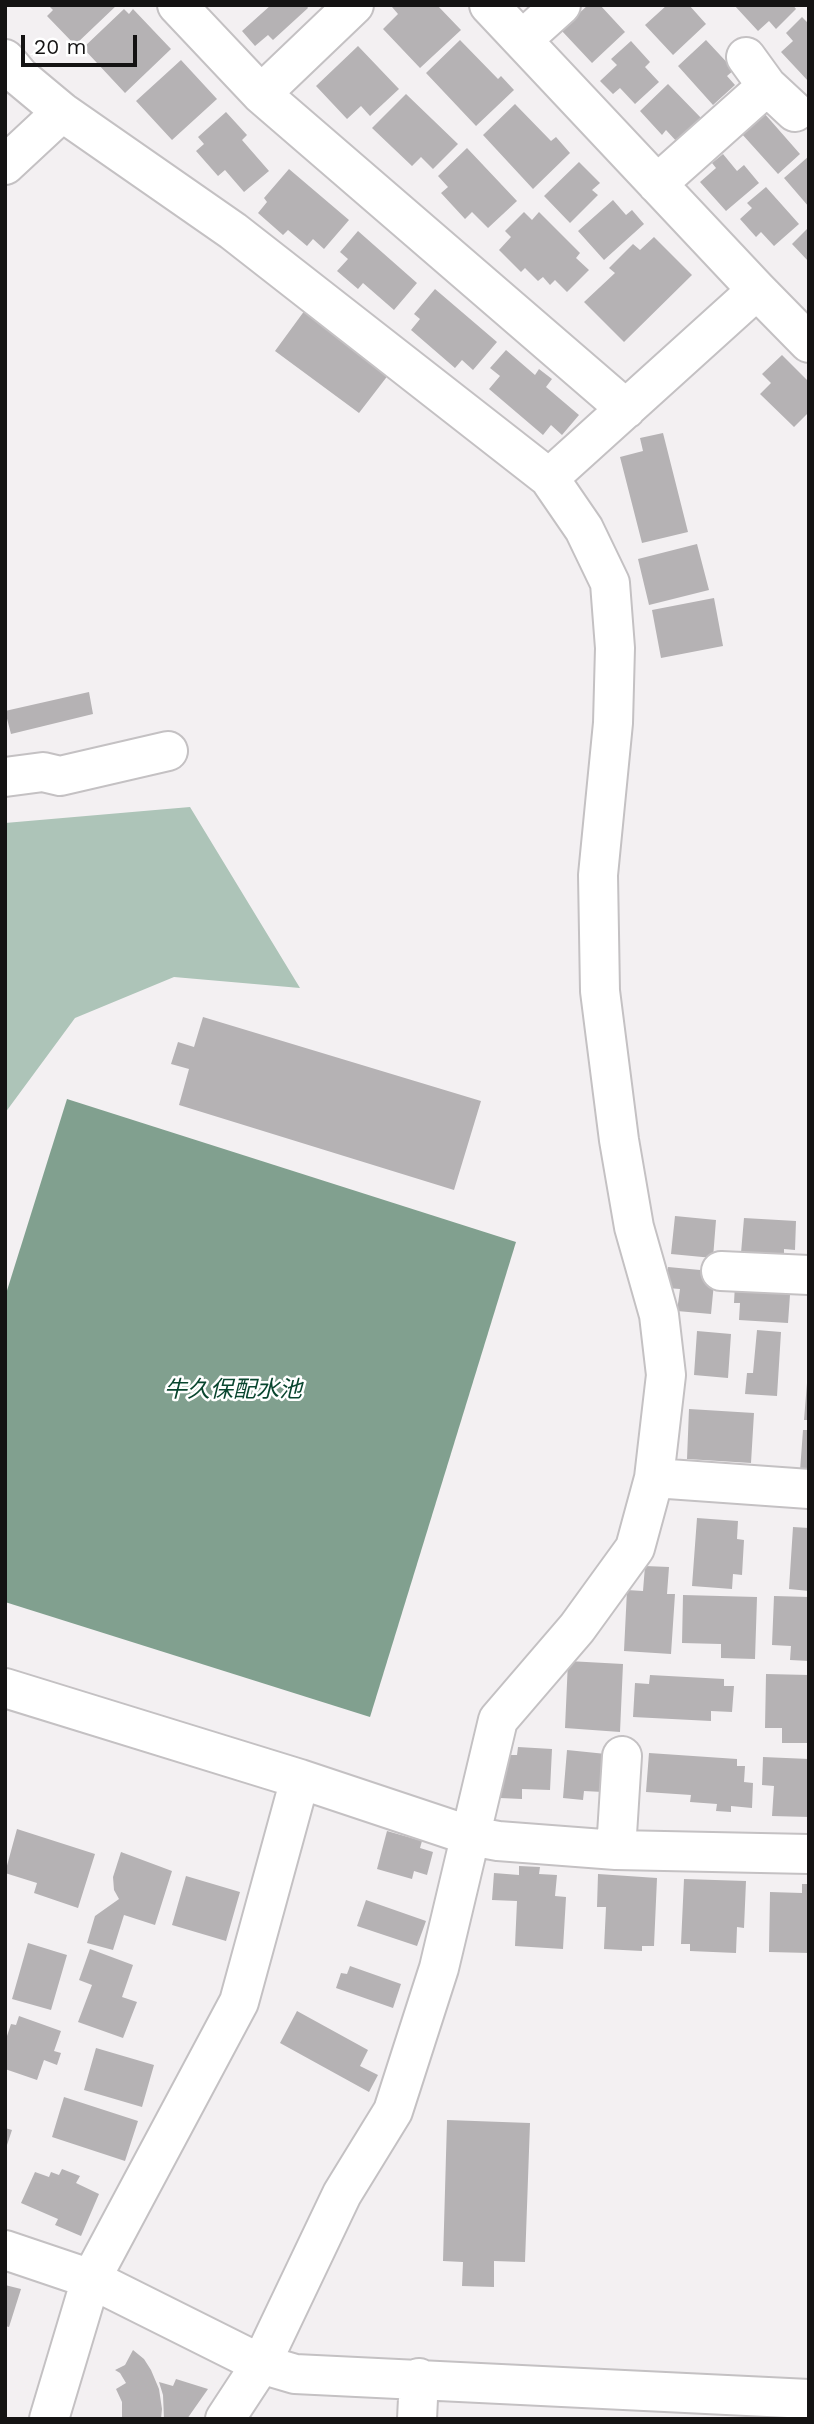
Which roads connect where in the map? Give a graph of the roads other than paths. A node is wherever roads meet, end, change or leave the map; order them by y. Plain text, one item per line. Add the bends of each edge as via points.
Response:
1 (177, 5) edge
2 (354, 5) edge
3 (489, 5) edge
4 (561, 5) edge
5 (522, 40) junction
6 (5, 59) edge
7 (261, 94) junction
8 (62, 112) junction
9 (794, 112) dead end
10 (5, 165) edge
11 (657, 184) junction
12 (757, 290) junction
13 (809, 343) edge
14 (626, 408) junction
15 (550, 478) junction
16 (168, 751) dead end
17 (5, 777) edge
18 (721, 1271) dead end
19 (809, 1275) edge
20 (654, 1478) junction
21 (809, 1489) edge
22 (5, 1689) edge
23 (622, 1756) dead end
24 (300, 1779) junction
25 (471, 1836) junction
26 (616, 1850) junction
27 (809, 1854) edge
28 (5, 2250) edge
29 (90, 2279) junction
30 (261, 2364) junction
31 (419, 2378) junction
32 (809, 2399) edge
33 (49, 2419) edge
34 (225, 2419) edge
35 (417, 2419) edge

1 - 7 street
2 - 7 street
3 - 5 street
4 - 5 street
5 - 11 street
6 - 8 street
7 - 14 street
8 - 10 street
8 - 15 street via 233,231
9 - 11 street via 757,71
11 - 12 street
12 - 13 street
12 - 14 street
14 - 15 street
15 - 20 street via 584,529 610,583 615,648 598,875 600,990 619,1140 634,1227 659,1315 666,1375
16 - 17 street via 60,776 43,772
18 - 19 street
20 - 21 street
20 - 25 street via 635,1548 578,1628 499,1720
22 - 24 street
23 - 26 street
24 - 25 street
24 - 29 street via 239,2002
25 - 26 street
25 - 30 street via 439,1968 394,2111 342,2194
26 - 27 street
28 - 29 street
29 - 30 street
29 - 33 street
30 - 31 street via 295,2374
30 - 34 street
31 - 32 street
31 - 35 street

